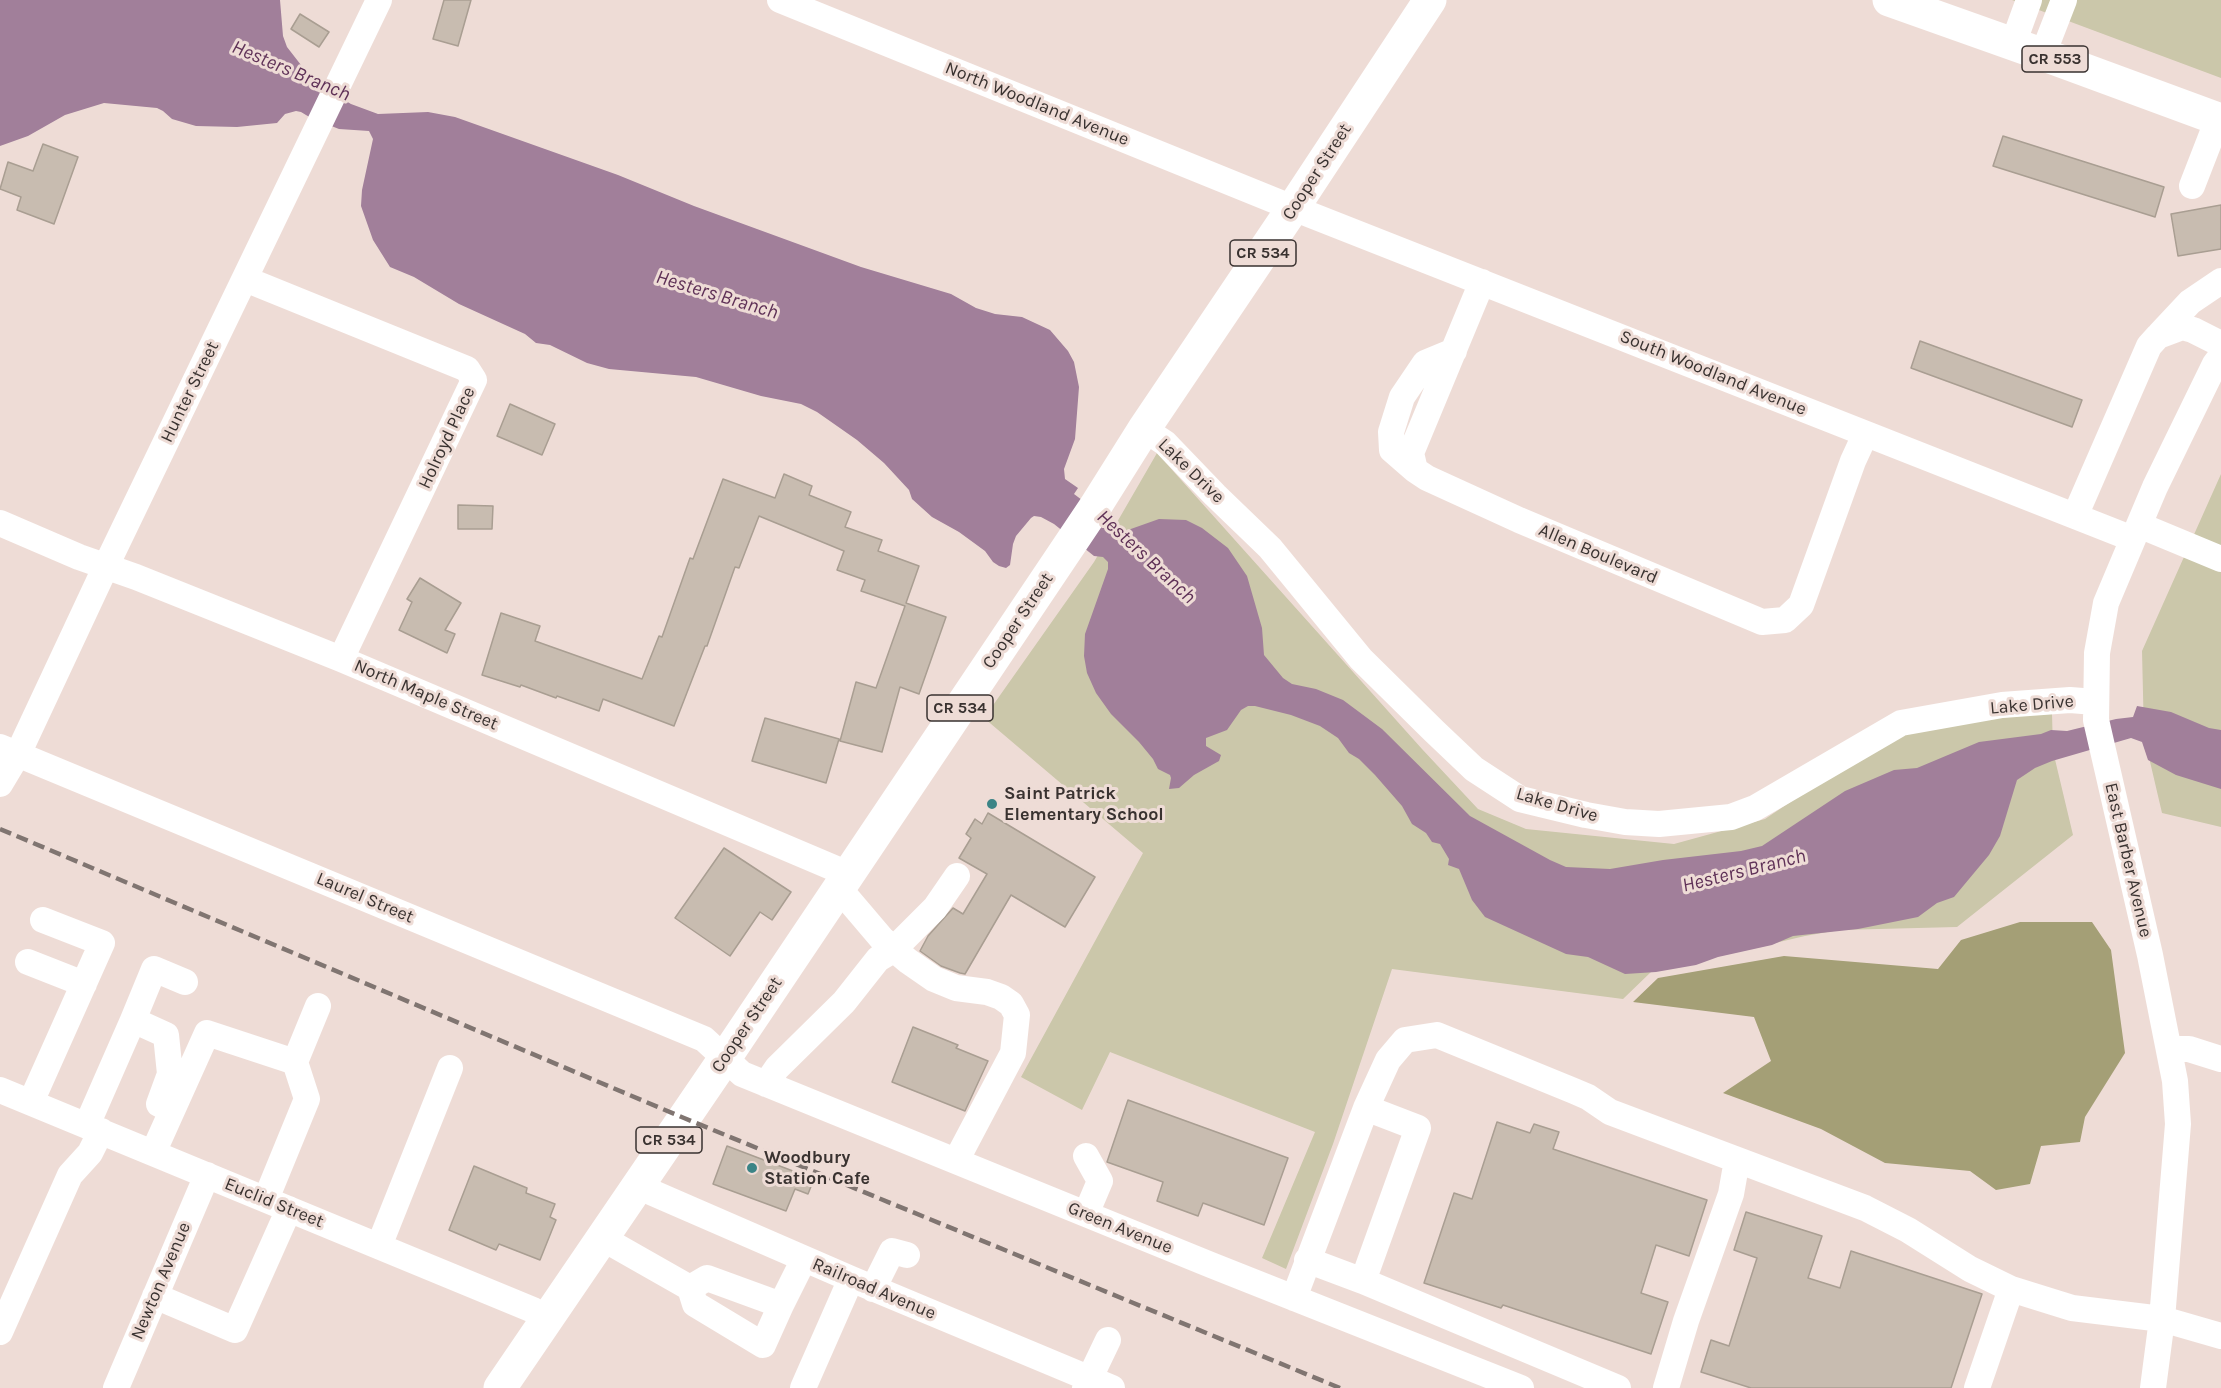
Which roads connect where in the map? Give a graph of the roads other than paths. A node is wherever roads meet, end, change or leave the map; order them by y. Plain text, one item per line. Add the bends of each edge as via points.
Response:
1 (379, 0) edge
2 (780, 0) edge
3 (1430, 0) edge
4 (1889, 0) edge
5 (2029, 0) edge
6 (2064, 0) edge
7 (2028, 49) junction
8 (2220, 120) edge
9 (2192, 186) dead end
10 (1293, 208) junction
11 (245, 279) junction
12 (2221, 280) edge
13 (1482, 282) junction
14 (2158, 336) junction
15 (2221, 344) edge
16 (2221, 356) edge
17 (1144, 429) junction
18 (1865, 435) junction
19 (2074, 516) junction
20 (0, 523) edge
21 (2136, 532) junction
22 (2221, 559) edge
23 (106, 566) junction
24 (341, 659) junction
25 (2096, 711) junction
26 (6, 763) edge
27 (957, 876) dead end
28 (843, 883) junction
29 (43, 920) dead end
30 (893, 950) junction
31 (28, 962) dead end
32 (185, 982) dead end
33 (84, 984) junction
34 (318, 1006) dead end
35 (133, 1020) junction
36 (2170, 1049) junction
37 (725, 1058) junction
38 (2221, 1059) edge
39 (295, 1062) junction
40 (450, 1068) dead end
41 (766, 1084) junction
42 (0, 1090) edge
43 (31, 1102) junction
44 (1366, 1108) junction
45 (94, 1128) junction
46 (148, 1151) junction
47 (1086, 1156) dead end
48 (1737, 1160) junction
49 (956, 1161) junction
50 (207, 1175) junction
51 (637, 1186) junction
52 (266, 1199) junction
53 (290, 1209) junction
54 (1086, 1214) junction
55 (602, 1238) junction
56 (379, 1246) junction
57 (907, 1255) dead end
58 (804, 1259) junction
59 (1307, 1260) junction
60 (1363, 1281) junction
61 (862, 1284) junction
62 (690, 1288) junction
63 (2011, 1289) junction
64 (8, 1294) edge
65 (155, 1296) junction
66 (1294, 1298) junction
67 (781, 1305) junction
68 (547, 1318) junction
69 (2162, 1319) junction
70 (0, 1332) edge
71 (2221, 1336) edge
72 (1108, 1340) dead end
73 (1096, 1385) edge
74 (116, 1388) edge
75 (500, 1388) edge
76 (803, 1388) edge
77 (1521, 1388) edge
78 (1618, 1388) edge
79 (1666, 1388) edge
80 (1977, 1388) edge
81 (2153, 1388) edge

1 - 11 street, Hunter Street
2 - 10 street, North Woodland Avenue
3 - 10 main road, Cooper Street / CR 534
4 - 7 main road, CR 553
5 - 7 street
6 - 7 street
7 - 8 main road, CR 553
8 - 9 street
10 - 13 street, South Woodland Avenue
10 - 17 main road, Cooper Street / CR 534
11 - 23 street, Hunter Street
11 - 24 street, Holroyd Place via 467,369 474,380
12 - 14 street via 2190,302
13 - 18 street, South Woodland Avenue
13 - 18 street, Allen Boulevard via 1411,453 1415,470 1519,520 1762,622 1785,620 1801,605
14 - 15 street via 2182,327
14 - 19 street via 2149,346
16 - 21 street, East Barber Avenue
17 - 25 street, Lake Drive via 1166,443 1270,548 1361,659 1434,731 1474,769 1520,799 1625,822 1659,824 1731,817 1755,808 1901,723 2002,705 2070,700
17 - 28 main road, Cooper Street / CR 534
18 - 19 street, South Woodland Avenue
19 - 21 street, South Woodland Avenue
20 - 23 street, North Maple Street
21 - 22 street, South Woodland Avenue
21 - 25 street, East Barber Avenue via 2106,603 2097,653
23 - 24 street, North Maple Street
23 - 26 street, Hunter Street
24 - 28 street, North Maple Street
25 - 36 street, East Barber Avenue
26 - 37 street, Laurel Street via 704,1039
27 - 30 street via 934,908
28 - 30 street via 848,899
28 - 37 main road, Cooper Street / CR 534
29 - 33 street via 102,943
30 - 41 street via 878,959 844,1002 777,1068
30 - 49 street via 956,988 1001,997 1017,1015 1012,1053
31 - 33 street
32 - 35 street via 154,969
33 - 43 street
34 - 39 street
35 - 45 street
35 - 46 street via 166,1035 170,1074
36 - 38 street via 2189,1049
36 - 69 street, East Barber Avenue via 2178,1124
37 - 41 street, Green Avenue via 742,1074
37 - 51 main road, Cooper Street / CR 534
39 - 46 street via 207,1033
39 - 52 street via 307,1099
40 - 56 street
41 - 49 street, Green Avenue
42 - 43 street, Euclid Street
43 - 45 street, Euclid Street
44 - 48 street via 1388,1060 1406,1040 1437,1035 1542,1077 1610,1112
44 - 59 street
44 - 60 street via 1418,1128
45 - 46 street, Euclid Street
45 - 64 street via 90,1153 70,1175
46 - 50 street, Euclid Street
47 - 54 street via 1100,1181
48 - 63 street via 1865,1208
48 - 79 street via 1731,1194
49 - 54 street, Green Avenue
50 - 52 street, Euclid Street
50 - 65 street, Newton Avenue
51 - 55 main road, Cooper Street / CR 534
51 - 58 street, Railroad Avenue
52 - 53 street, Euclid Street
53 - 56 street, Euclid Street
53 - 65 street via 235,1330
54 - 66 street, Green Avenue
55 - 62 street
55 - 68 main road, Cooper Street / CR 534
56 - 68 street, Euclid Street
57 - 61 street via 892,1251
58 - 61 street, Railroad Avenue
58 - 67 street
59 - 60 street
59 - 66 street
60 - 78 street
61 - 73 street, Railroad Avenue
61 - 76 street
62 - 67 street via 707,1278
62 - 67 street via 694,1304 763,1345
63 - 69 street via 2072,1308
63 - 80 street
64 - 70 street
65 - 74 street, Newton Avenue
66 - 77 street, Green Avenue
68 - 75 main road, Cooper Street / CR 534
69 - 71 street
69 - 81 street, East Barber Avenue
72 - 73 street

